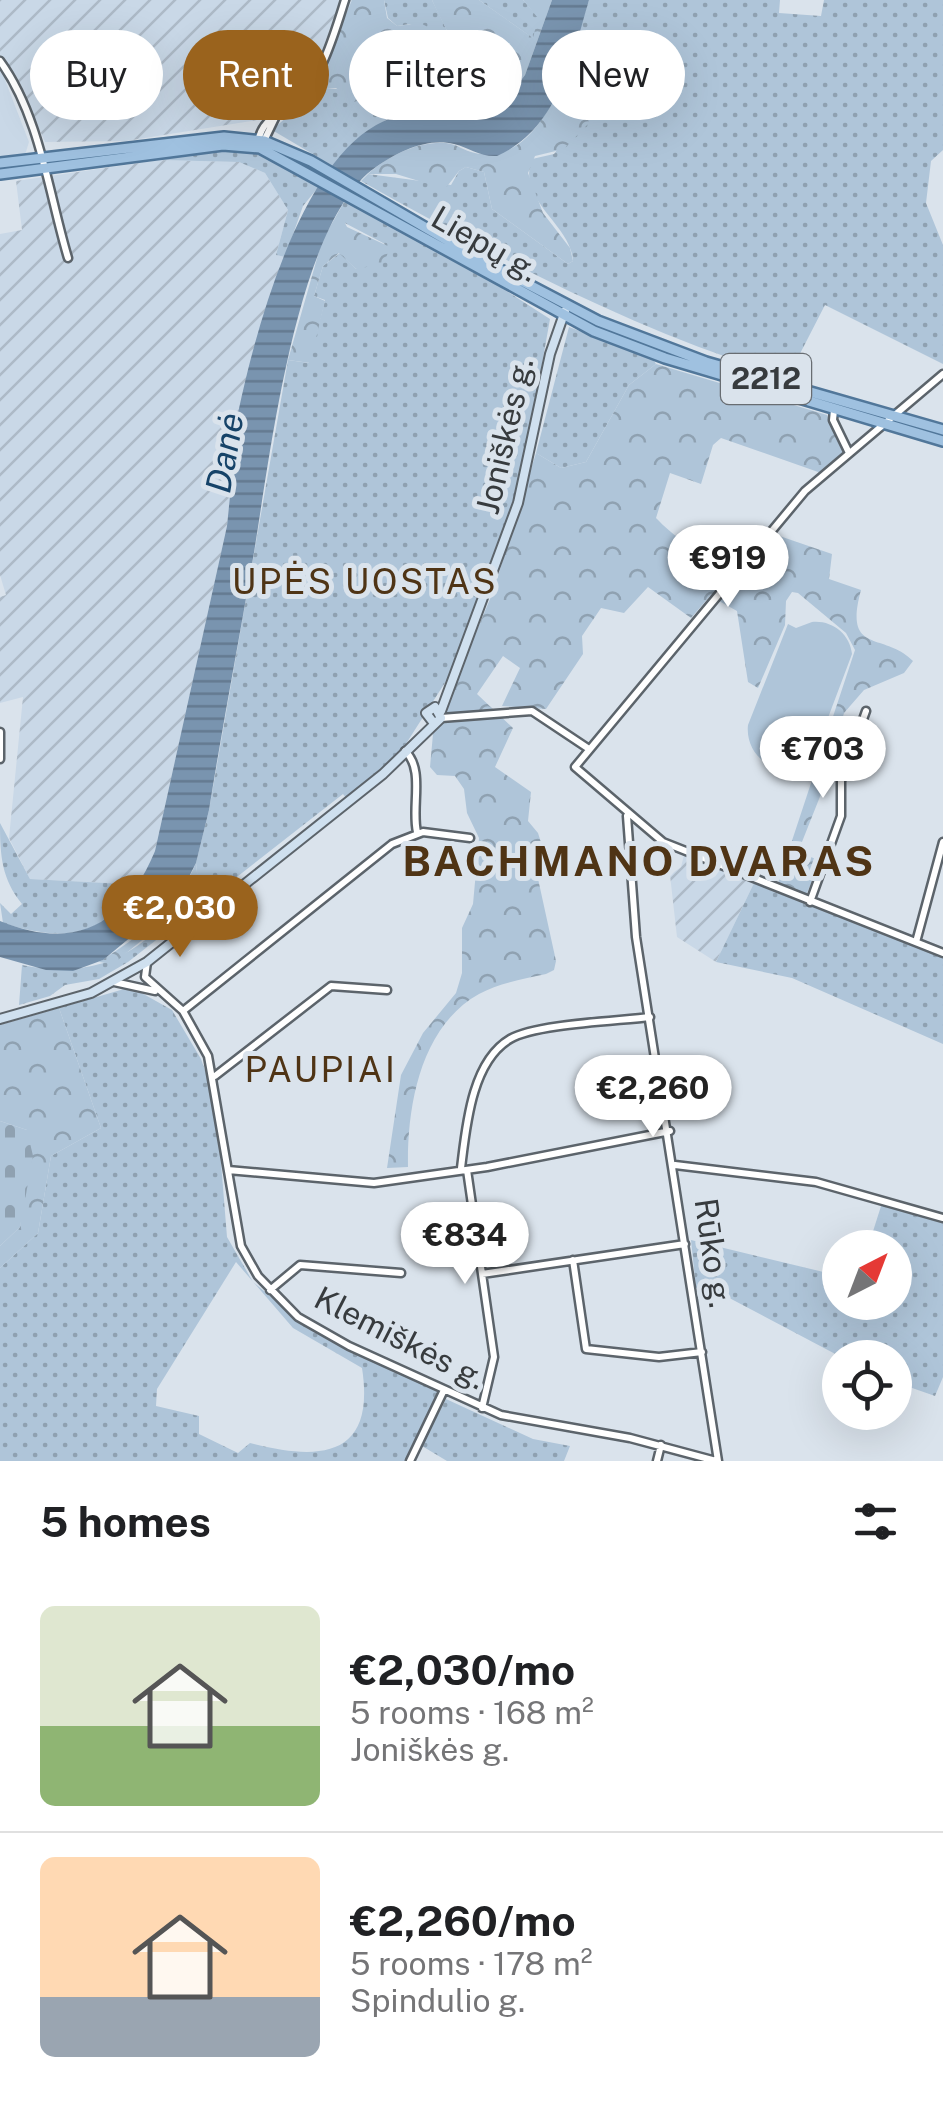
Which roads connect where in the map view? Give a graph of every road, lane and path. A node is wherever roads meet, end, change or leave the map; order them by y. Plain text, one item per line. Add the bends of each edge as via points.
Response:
1 (345, 0) edge
2 (0, 62) edge
3 (260, 144) junction
4 (0, 162) edge
5 (42, 163) junction
6 (0, 174) edge
7 (68, 258) dead end
8 (565, 311) junction
9 (943, 374) edge
10 (834, 410) junction
11 (892, 416) junction
12 (883, 424) junction
13 (943, 430) edge
14 (943, 441) edge
15 (849, 453) junction
16 (866, 711) dead end
17 (435, 715) junction
18 (0, 732) edge
19 (589, 749) junction
20 (406, 751) junction
21 (0, 759) edge
22 (627, 815) junction
23 (417, 832) junction
24 (470, 838) dead end
25 (943, 842) edge
26 (810, 902) junction
27 (916, 942) junction
28 (943, 953) edge
29 (147, 962) junction
30 (136, 969) junction
31 (144, 981) junction
32 (114, 982) junction
33 (387, 990) dead end
34 (184, 1011) junction
35 (650, 1017) junction
36 (0, 1019) edge
37 (215, 1076) junction
38 (670, 1131) junction
39 (675, 1165) junction
40 (464, 1169) junction
41 (228, 1170) junction
42 (943, 1218) edge
43 (685, 1244) junction
44 (573, 1260) junction
45 (400, 1273) dead end
46 (482, 1274) junction
47 (270, 1290) junction
48 (702, 1352) junction
49 (444, 1390) junction
50 (482, 1408) junction
51 (661, 1445) junction
52 (410, 1461) edge
53 (657, 1461) edge
54 (717, 1461) edge

1 - 3 street via 307,92 284,108
2 - 5 street
3 - 5 main road, Liepų g. / 2212 via 224,137
3 - 8 main road, Liepų g. / 2212
4 - 5 main road, Liepų g. / 2212
5 - 6 main road, Liepų g. / 2212
5 - 7 street
8 - 10 main road, Liepų g. / 2212 via 645,351
8 - 11 main road, Liepų g. / 2212 via 706,362
8 - 17 main road, Joniškės g. via 518,504
9 - 11 street
10 - 12 main road, Liepų g. / 2212
10 - 15 street via 832,420
11 - 12 street
11 - 13 main road, Liepų g. / 2212
12 - 14 main road, Liepų g. / 2212
12 - 15 street
15 - 19 street via 805,491
16 - 26 street via 841,781 841,816
17 - 19 street via 532,711
17 - 20 main road, Joniškės g.
18 - 21 street
19 - 22 street via 576,771
20 - 23 street via 416,767
20 - 29 main road, Joniškės g.
22 - 26 street via 663,842
22 - 35 street, Rūko g.
23 - 24 street
23 - 34 street via 378,855
25 - 27 street
26 - 27 street
27 - 28 street
29 - 30 main road, Joniškės g.
29 - 31 street
30 - 31 street, Klemiškės g.
30 - 32 main road, Joniškės g.
31 - 32 street
31 - 34 street, Klemiškės g.
32 - 36 main road, Joniškės g.
33 - 37 street via 331,986
34 - 37 street, Klemiškės g.
35 - 38 street, Rūko g.
35 - 40 street via 508,1039 472,1103
37 - 41 street, Klemiškės g.
38 - 39 street, Rūko g.
38 - 40 street
39 - 42 street via 816,1182
39 - 43 street, Rūko g.
40 - 41 street via 360,1183
40 - 46 street
41 - 47 street, Klemiškės g. via 241,1246
43 - 44 street
43 - 48 street, Rūko g.
44 - 46 street
44 - 48 street via 586,1349 659,1358
45 - 47 street via 300,1264
46 - 50 street via 494,1366
47 - 49 street, Klemiškės g. via 322,1333
48 - 54 street, Rūko g.
49 - 50 street, Klemiškės g.
49 - 52 street
50 - 51 street, Klemiškės g.
51 - 53 street
51 - 54 street, Klemiškės g.

